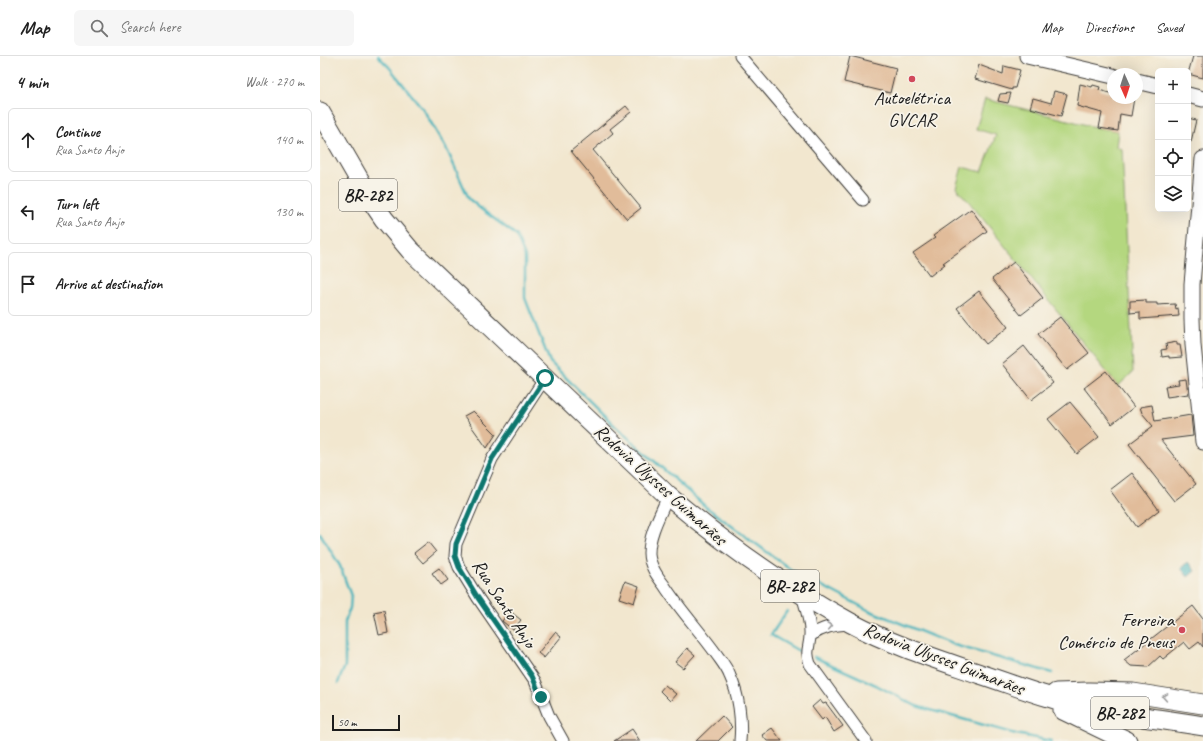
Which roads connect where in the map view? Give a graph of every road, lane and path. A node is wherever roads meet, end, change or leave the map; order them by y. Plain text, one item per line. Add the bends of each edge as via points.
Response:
1 (740, 56) edge
2 (1027, 56) edge
3 (1107, 75) edge
4 (1143, 83) edge
5 (1155, 85) edge
6 (1191, 95) edge
7 (1203, 99) edge
8 (320, 112) edge
9 (1203, 159) edge
10 (863, 200) dead end
11 (545, 378) junction
12 (1203, 442) edge
13 (668, 496) junction
14 (802, 594) junction
15 (852, 623) junction
16 (810, 636) junction
17 (979, 673) junction
18 (1039, 694) junction
19 (1203, 704) edge
20 (1203, 726) edge
21 (564, 741) edge
22 (740, 741) edge
23 (866, 741) edge
24 (1127, 741) edge

1 - 10 street
2 - 3 street
4 - 5 street
6 - 7 street
8 - 11 highway, Rodovia Ulysses Guimarães / BR-282 via 371,200 395,234
9 - 12 street via 1192,284 1192,319
11 - 13 highway, Rodovia Ulysses Guimarães / BR-282
11 - 21 street, Rua Santo Anjo via 492,459 454,550 456,562 478,598 535,681 549,716
13 - 14 highway, Rodovia Ulysses Guimarães / BR-282 via 736,550
13 - 22 street via 654,530 649,552 650,560 667,591 711,646 730,676 738,704
14 - 15 highway, Rodovia Ulysses Guimarães / BR-282
14 - 16 street
16 -> 15 street via 819,629
15 - 17 highway, Rodovia Ulysses Guimarães / BR-282 via 921,653
16 - 23 street via 807,652 811,668
17 - 18 highway, Rodovia Ulysses Guimarães / BR-282
17 - 24 highway via 1020,697 1067,711
19 -> 18 highway via 1132,693
18 - 20 highway, Rodovia Ulysses Guimarães / BR-282 via 1114,713

